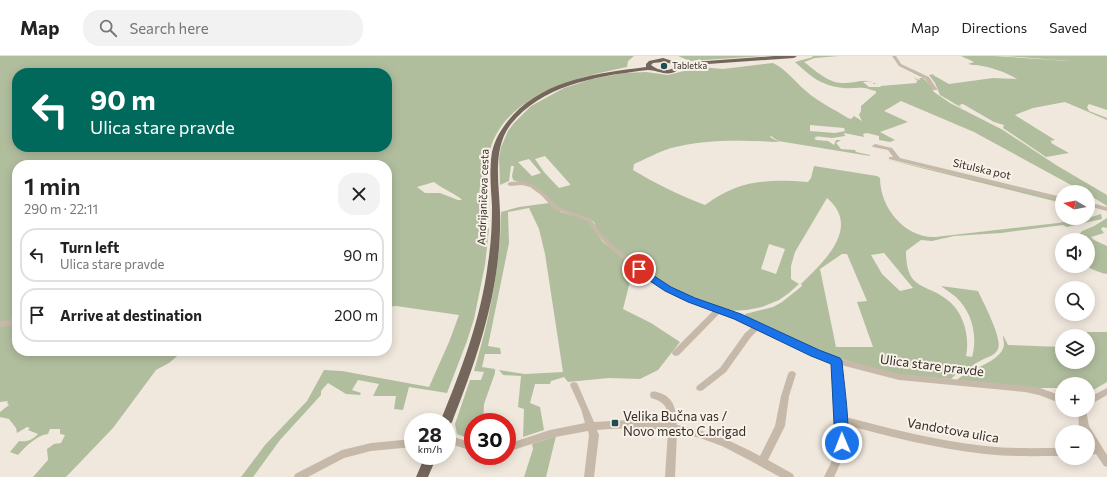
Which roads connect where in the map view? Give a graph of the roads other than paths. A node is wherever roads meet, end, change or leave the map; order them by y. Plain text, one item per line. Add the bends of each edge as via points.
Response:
1 (794, 56) edge
2 (894, 56) edge
3 (657, 58) edge
4 (678, 65) junction
5 (650, 68) junction
6 (935, 89) dead end
7 (875, 146) dead end
8 (890, 158) dead end
9 (898, 160) junction
10 (510, 184) dead end
11 (1055, 197) edge
12 (1095, 205) edge
13 (1107, 208) edge
14 (720, 309) junction
15 (12, 323) edge
16 (0, 324) edge
17 (757, 326) junction
18 (676, 353) dead end
19 (836, 361) junction
20 (792, 374) dead end
21 (574, 385) dead end
22 (700, 388) dead end
23 (1107, 391) edge
24 (654, 395) dead end
25 (1055, 397) edge
26 (1095, 398) edge
27 (450, 413) edge
28 (841, 420) junction
29 (592, 427) junction
30 (673, 428) junction
31 (404, 444) edge
32 (516, 445) edge
33 (1055, 452) edge
34 (1095, 453) edge
35 (762, 462) junction
36 (1107, 463) edge
37 (427, 465) edge
38 (300, 477) edge
39 (422, 477) edge
40 (589, 477) edge
41 (670, 477) edge
42 (788, 477) edge
43 (829, 477) edge

1 - 4 main road
2 - 6 street via 897,62 927,78
3 - 4 main road
3 - 5 main road via 649,63
4 - 5 main road, Andrijaničeva cesta via 677,69 671,71
5 - 27 main road, Andrijaničeva cesta via 602,75 551,91 515,115 504,131 495,156 496,216 493,263 486,303 476,342
7 - 9 street, Situlska pot via 890,149
8 - 9 street, Situlska pot
9 - 11 street, Situlska pot
10 - 14 street, Ulica stare pravde via 522,183 532,186 556,208 589,220 603,239 668,289 691,300
12 - 13 street
14 - 17 street, Ulica stare pravde
14 - 18 street
15 - 16 street
17 - 19 street, Ulica stare pravde
17 - 22 street via 723,370
19 - 25 street, Ulica stare pravde via 899,377 1025,389
19 - 28 street
20 - 35 street via 786,390 780,426
21 - 29 street
23 - 26 street
24 - 30 street via 668,402
28 - 33 street, Vandotova ulica via 976,449
28 - 43 street via 842,443
29 - 30 street via 651,425
29 - 32 street via 548,435
29 - 40 street via 594,435
30 - 35 street via 716,439
30 - 41 street
31 - 38 street via 371,447 342,454
34 - 36 street
35 - 42 street
37 - 39 main road

